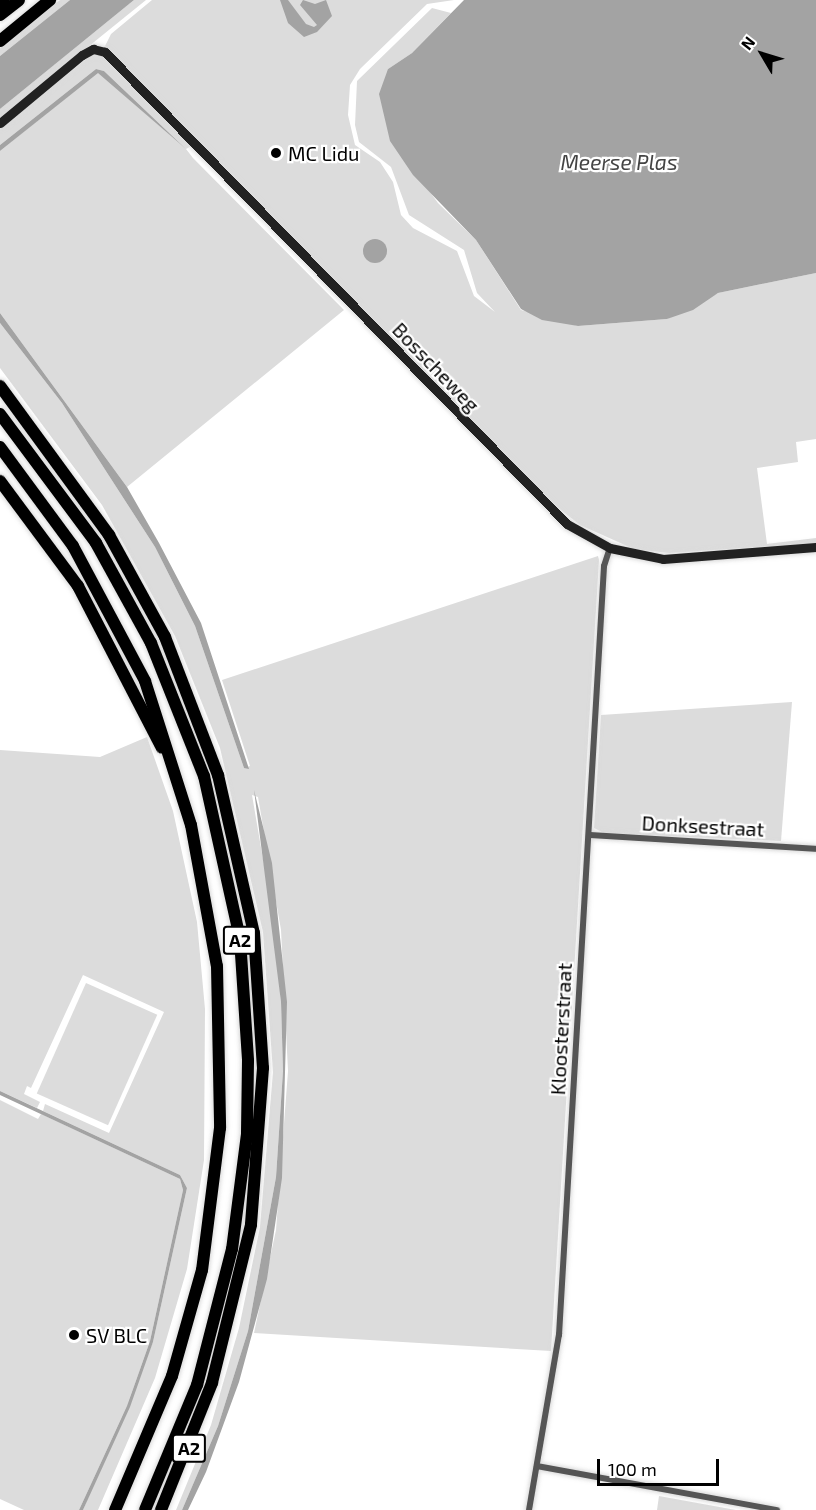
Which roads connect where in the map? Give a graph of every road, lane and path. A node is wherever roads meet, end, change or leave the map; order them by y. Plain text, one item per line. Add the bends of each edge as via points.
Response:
1 (19, 0) edge
2 (50, 0) edge
3 (0, 15) edge
4 (0, 40) edge
5 (0, 123) edge
6 (0, 386) edge
7 (0, 414) edge
8 (0, 447) edge
9 (0, 482) edge
10 (816, 547) edge
11 (610, 548) junction
12 (181, 787) junction
13 (589, 836) junction
14 (816, 849) edge
15 (537, 1466) junction
16 (114, 1510) edge
17 (145, 1510) edge
18 (161, 1510) edge
19 (529, 1510) edge
20 (777, 1510) edge

1 - 3 highway
2 - 4 highway
5 - 11 street, Bosscheweg via 82,55 100,49 546,506 567,524
6 - 18 highway, A2 via 97,516 165,637 219,775 254,933 263,1068 251,1225 212,1383
7 - 17 highway, A2 via 96,543 151,643 204,776 240,939 248,1103 232,1249 197,1385
8 - 12 highway, A2 via 56,520 115,620 158,712
9 - 12 highway, A2 via 78,586 120,659
10 - 11 street, Bosscheweg via 663,559
11 - 13 street, Kloosterstraat via 604,566
12 - 16 highway, A2 via 201,866 217,966 222,1070 219,1138 209,1228 189,1317 158,1415
13 - 14 street, Donksestraat
13 - 15 street, Kloosterstraat via 559,1335
15 - 19 street, Kloosterstraat
15 - 20 street

